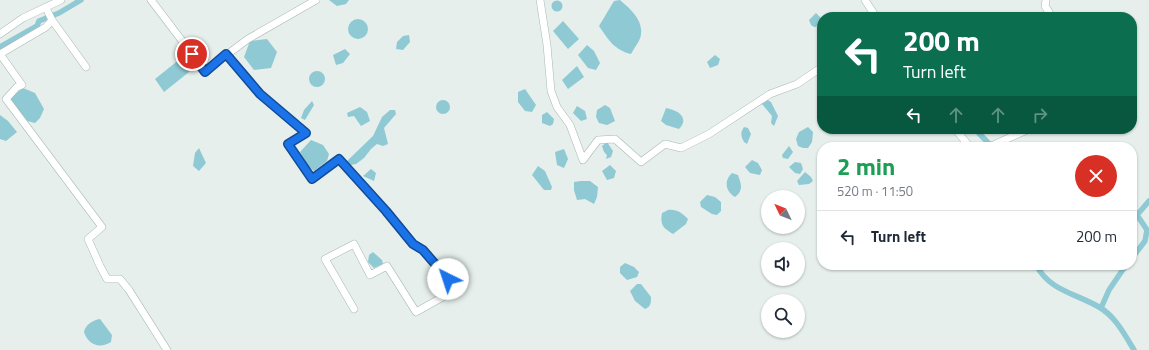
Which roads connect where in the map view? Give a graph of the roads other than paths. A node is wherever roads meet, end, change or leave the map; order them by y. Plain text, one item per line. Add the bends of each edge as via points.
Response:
1 (60, 0) edge
2 (151, 0) edge
3 (316, 0) edge
4 (540, 0) edge
5 (865, 0) edge
6 (1046, 0) edge
7 (46, 9) junction
8 (873, 12) edge
9 (1049, 12) edge
10 (52, 20) junction
11 (0, 34) edge
12 (0, 54) edge
13 (226, 54) junction
14 (86, 67) dead end
15 (817, 70) edge
16 (959, 134) edge
17 (1018, 134) edge
18 (966, 142) edge
19 (1000, 142) edge
20 (354, 309) dead end
21 (167, 350) edge

1 - 7 street
2 - 13 street via 205,72
3 - 13 street
4 - 15 street via 551,91 557,107 570,125 583,160 598,140 615,139 641,162 665,144 681,148 709,134 770,94 797,84
5 - 8 street
6 - 9 street
7 - 10 street
7 - 11 street via 23,18
10 - 12 street via 46,27
10 - 14 street
12 - 21 street via 22,85 6,99 102,227 88,240 100,266 108,278 120,279 129,290
13 - 20 street via 260,94 306,133 288,144 312,179 339,159 413,244 423,250 457,289 416,312 387,266 370,275 354,244 325,260
16 - 18 street
17 - 19 street

